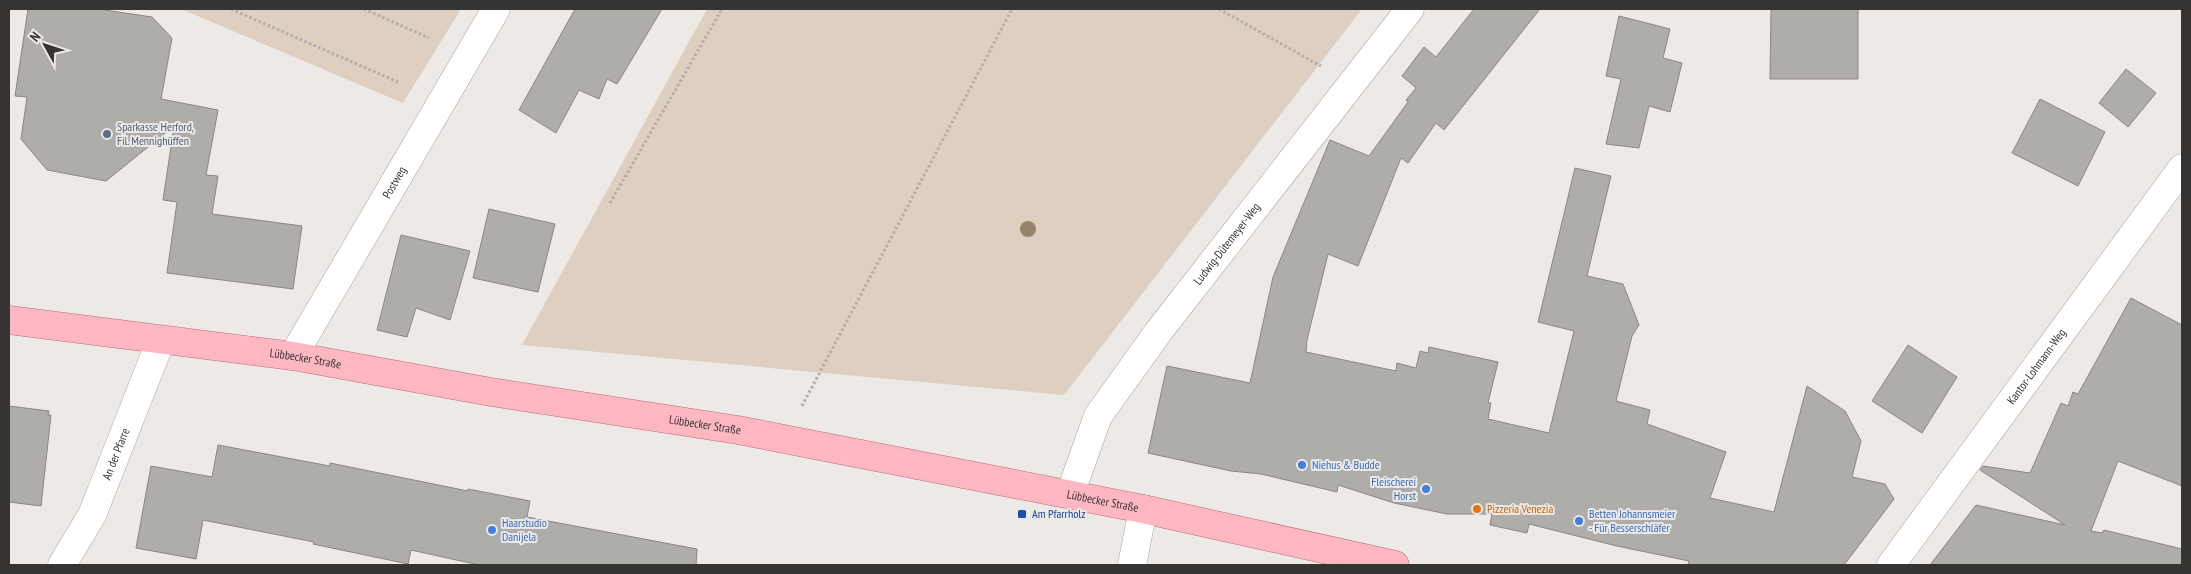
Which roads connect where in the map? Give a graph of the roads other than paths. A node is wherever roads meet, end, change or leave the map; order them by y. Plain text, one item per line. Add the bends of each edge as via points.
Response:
1 (496, 9) edge
2 (1410, 9) edge
3 (2182, 168) edge
4 (9, 320) edge
5 (161, 340) junction
6 (293, 356) junction
7 (1070, 494) junction
8 (1143, 509) junction
9 (62, 565) edge
10 (1132, 565) edge
11 (1394, 565) edge
12 (1891, 565) edge

1 - 6 street, Postweg
2 - 7 street, Ludwig-Dütemeyer-Weg via 1159,331 1098,416
3 - 12 street, Kantor-Lohmann-Weg
4 - 5 main road, Lübbecker Straße
5 - 6 main road, Lübbecker Straße
5 - 9 street, An der Pfarre via 92,515
6 - 7 main road, Lübbecker Straße via 784,439
7 - 8 main road, Lübbecker Straße
8 - 10 street
8 - 11 main road, Lübbecker Straße

